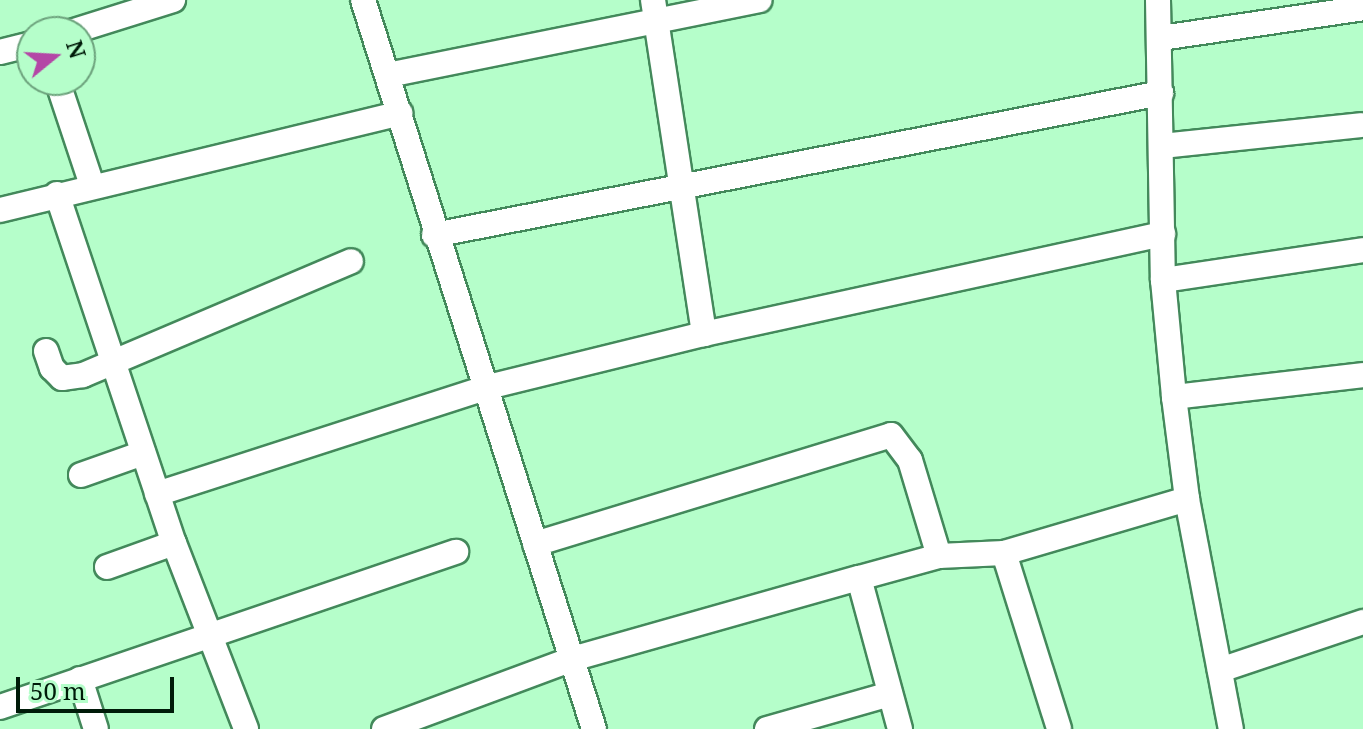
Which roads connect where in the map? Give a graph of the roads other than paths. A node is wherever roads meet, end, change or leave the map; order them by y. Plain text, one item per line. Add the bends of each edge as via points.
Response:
1 (173, 0) edge
2 (363, 0) edge
3 (759, 0) edge
4 (1158, 0) edge
5 (1363, 8) edge
6 (655, 10) edge
7 (96, 24) edge
8 (1161, 38) junction
9 (388, 75) junction
10 (1161, 93) junction
11 (62, 96) edge
12 (400, 113) junction
13 (1361, 125) edge
14 (1162, 146) junction
15 (92, 185) junction
16 (678, 185) junction
17 (57, 194) junction
18 (0, 210) edge
19 (1163, 234) junction
20 (434, 235) junction
21 (1363, 250) edge
22 (351, 261) dead end
23 (1163, 280) junction
24 (704, 334) junction
25 (46, 351) dead end
26 (112, 362) junction
27 (1363, 375) edge
28 (488, 387) junction
29 (1174, 397) junction
30 (143, 453) junction
31 (81, 475) dead end
32 (157, 494) junction
33 (1187, 499) junction
34 (174, 543) junction
35 (535, 544) junction
36 (456, 552) dead end
37 (1004, 553) junction
38 (939, 556) junction
39 (107, 567) dead end
40 (859, 578) junction
41 (1363, 622) edge
42 (213, 635) junction
43 (572, 659) junction
44 (1220, 670) junction
45 (80, 679) junction
46 (890, 694) junction
47 (0, 707) edge
48 (96, 729) edge
49 (246, 729) edge
50 (384, 729) edge
51 (594, 729) edge
52 (767, 729) edge
53 (900, 729) edge
54 (1059, 729) edge
55 (1231, 729) edge

1 - 7 street
2 - 9 street
3 - 6 street
4 - 8 street
5 - 8 street
6 - 9 street
6 - 16 street
8 - 10 street
9 - 12 street
10 - 14 street
10 - 16 street
11 - 15 street
12 - 15 street
12 - 20 street
13 - 14 street
14 - 19 street
15 - 17 street
16 - 20 street
16 - 24 street
17 - 18 street
17 - 26 street
19 - 23 street
19 - 24 street
20 - 28 street
21 - 23 street
22 - 26 street
23 - 29 street
24 - 28 street
25 - 26 street via 62,378
26 - 30 street
27 - 29 street
28 - 32 street
28 - 35 street
29 - 33 street
30 - 31 street
30 - 32 street
32 - 34 street
33 - 37 street
33 - 44 street
34 - 39 street
34 - 42 street
35 - 38 street via 891,435 910,460
35 - 43 street
36 - 42 street
37 - 38 street
37 - 54 street
38 - 40 street
40 - 43 street
40 - 46 street
41 - 44 street
42 - 45 street
42 - 49 street
43 - 50 street
43 - 51 street
44 - 55 street
45 - 47 street
45 - 48 street
46 - 52 street
46 - 53 street

